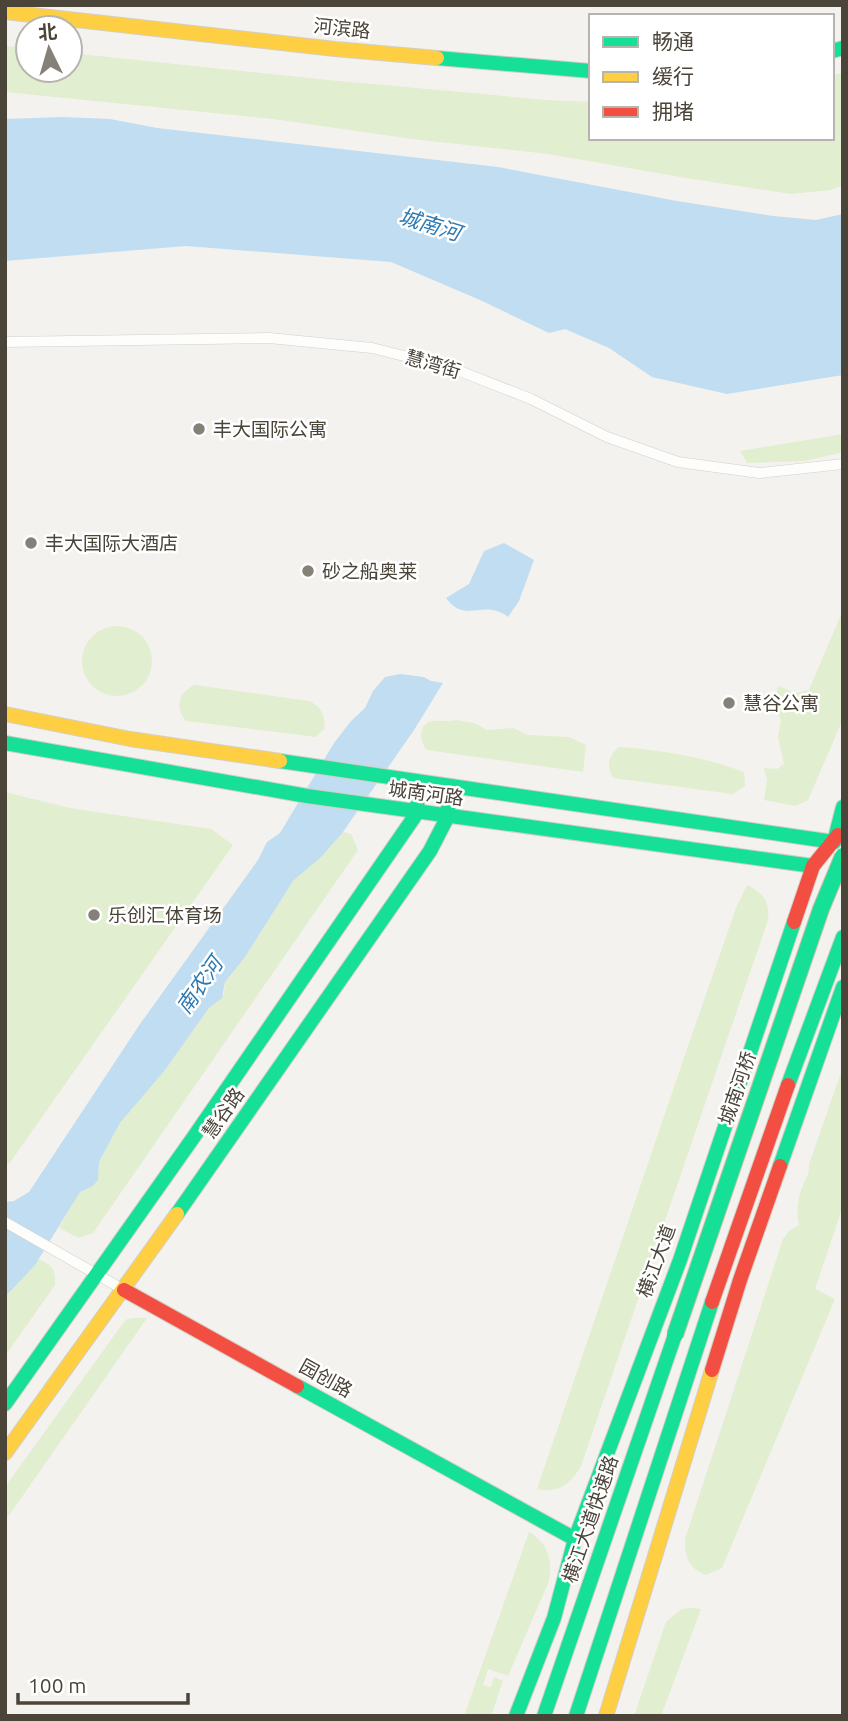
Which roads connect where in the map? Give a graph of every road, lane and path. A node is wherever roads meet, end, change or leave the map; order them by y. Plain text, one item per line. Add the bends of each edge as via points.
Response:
1 (28, 10) edge
2 (5, 12) edge
3 (589, 71) edge
4 (5, 342) edge
5 (843, 464) edge
6 (5, 714) edge
7 (5, 743) edge
8 (418, 782) junction
9 (450, 786) junction
10 (843, 807) edge
11 (417, 813) junction
12 (447, 818) junction
13 (843, 826) edge
14 (840, 847) edge
15 (813, 866) junction
16 (843, 873) edge
17 (843, 937) edge
18 (843, 987) edge
19 (5, 1222) edge
20 (97, 1276) junction
21 (124, 1290) junction
22 (675, 1335) joint
23 (5, 1404) edge
24 (5, 1453) edge
25 (575, 1539) junction
26 (516, 1716) edge
27 (543, 1716) edge
28 (578, 1716) edge
29 (606, 1716) edge

1 - 2 main road, 河滨路
1 - 3 main road, 河滨路 via 349,50
4 - 5 street, 慧湾街 via 269,338 372,348 452,368 531,399 607,437 678,462 759,473
6 - 8 main road, 城南河路 via 130,739
7 - 11 main road, 城南河路
8 - 9 main road, 城南河路
8 - 11 main road
9 - 12 main road, 慧谷路
9 - 14 main road, 城南河路
10 - 14 main road
11 - 12 main road, 城南河路
11 - 20 main road, 慧谷路
12 - 15 main road, 城南河路
12 - 21 main road, 慧谷路 via 430,851
13 - 14 main road, 横江大道
14 - 15 main road, 横江大道
14 - 22 main road, 城南河桥, bridge
15 - 16 main road, 城南河路
15 - 25 main road, 横江大道 via 680,1260
17 - 28 main road via 701,1334
18 - 29 main road via 740,1280
19 - 20 street, 园创路
20 - 21 street, 园创路
20 - 23 main road, 慧谷路
21 - 24 main road, 慧谷路
21 - 25 main road, 园创路
22 - 27 main road, 横江大道快速路
25 - 26 main road, 横江大道 via 554,1618

